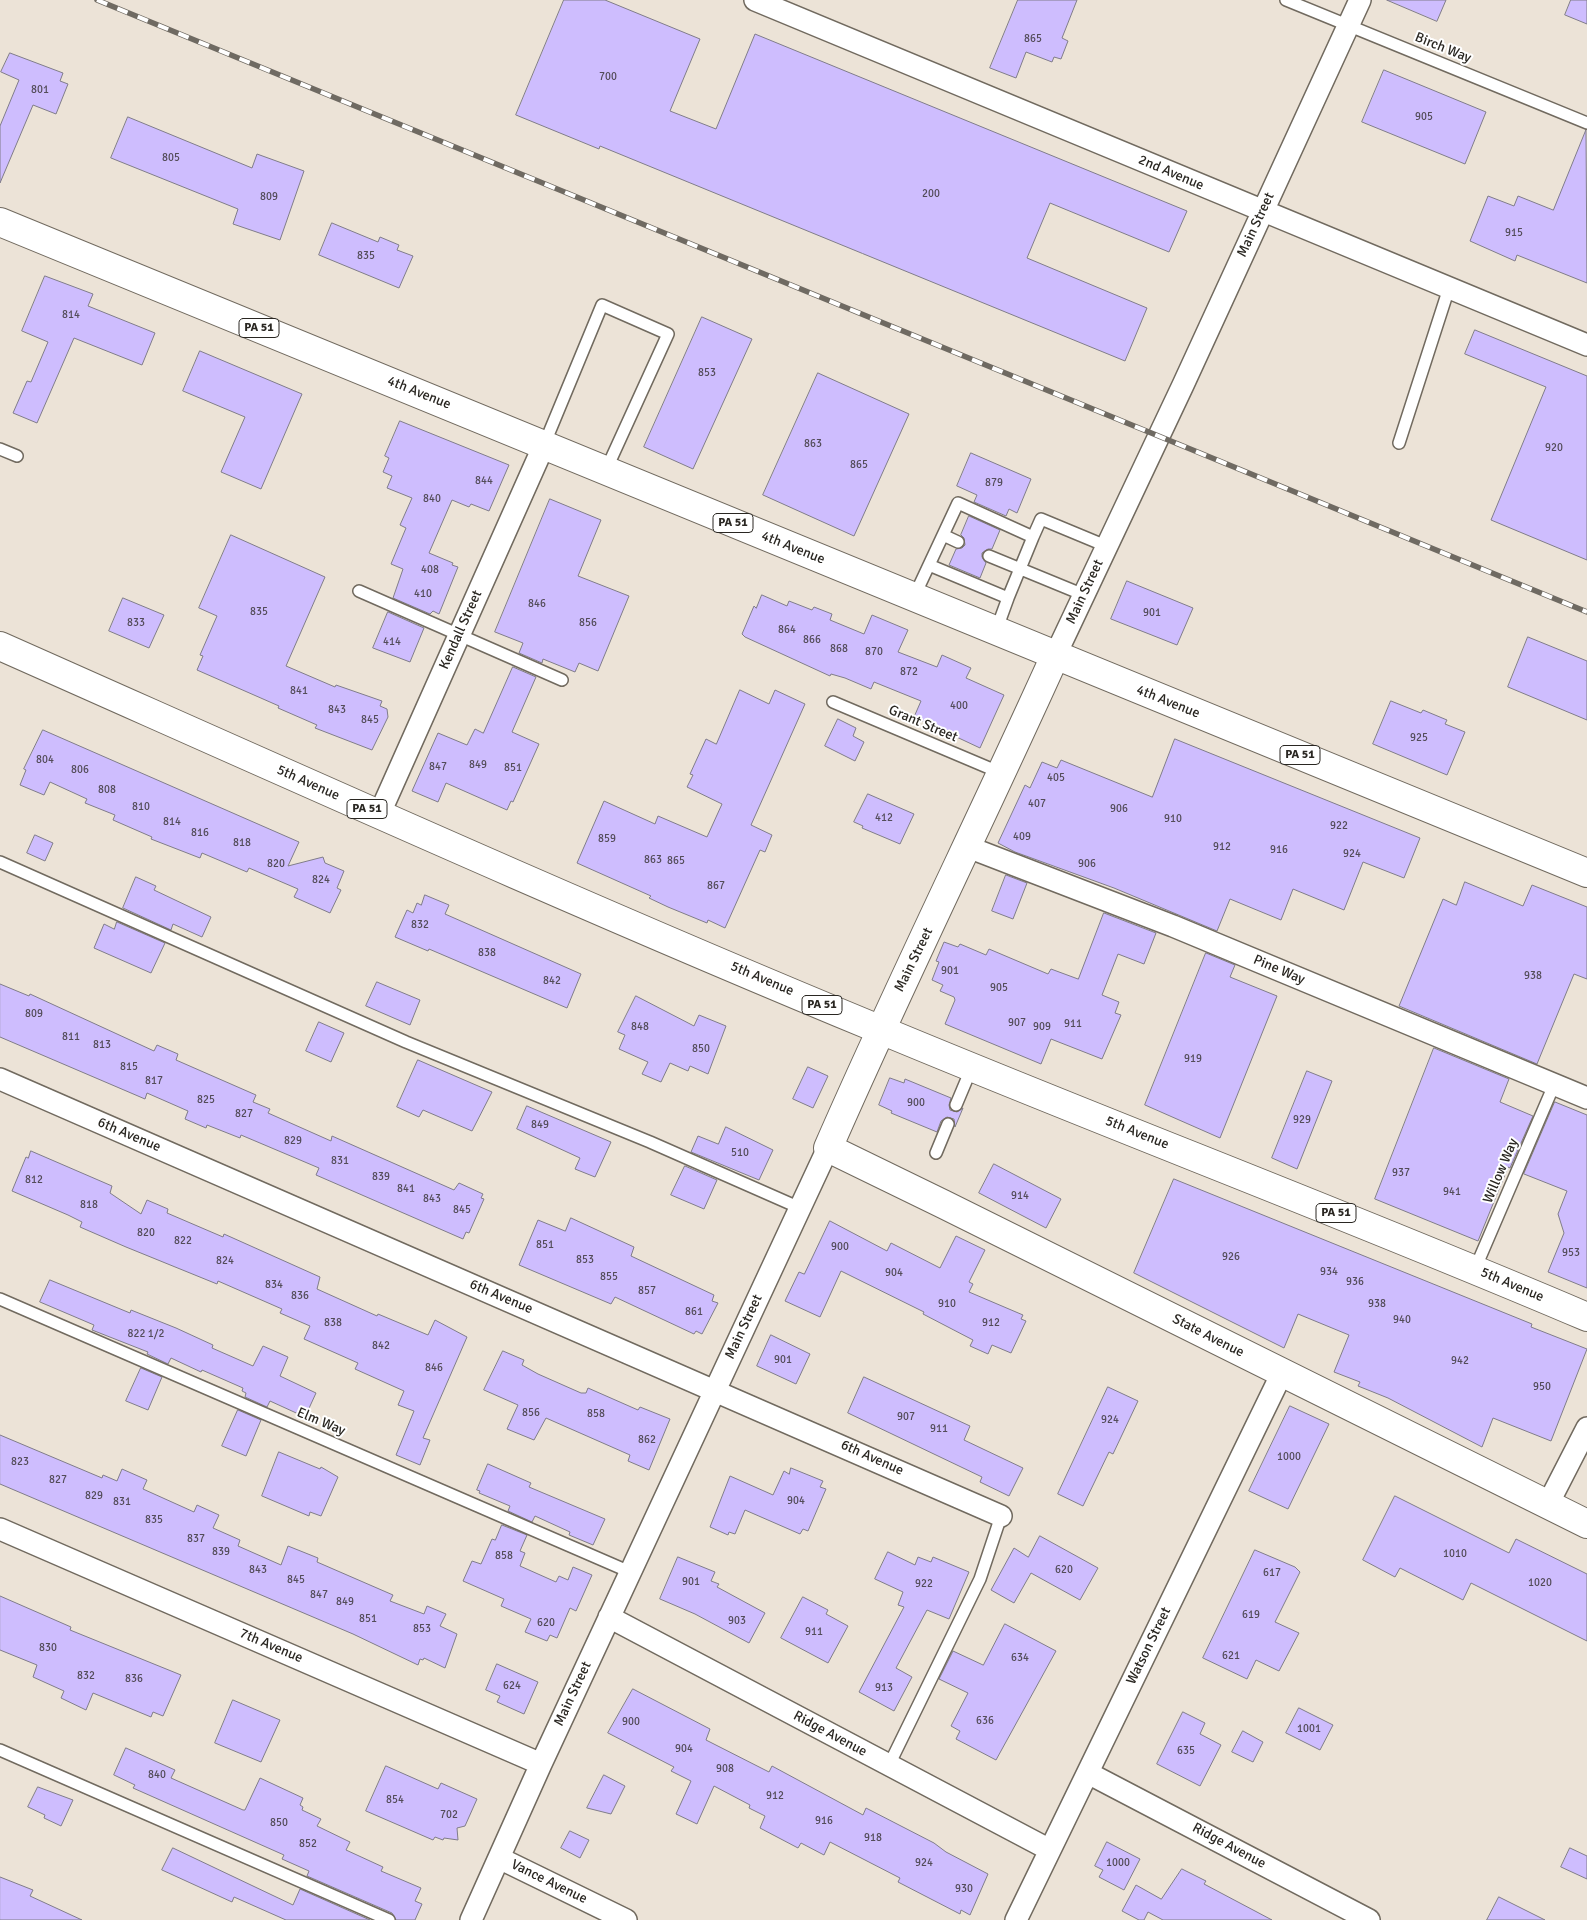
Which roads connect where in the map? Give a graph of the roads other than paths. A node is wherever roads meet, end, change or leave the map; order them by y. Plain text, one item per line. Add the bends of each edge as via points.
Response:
1 (755, 0) edge
2 (1286, 0) edge
3 (1360, 0) edge
4 (1349, 25) junction
5 (1587, 124) edge
6 (1262, 211) junction
7 (0, 222) edge
8 (1449, 288) junction
9 (1587, 344) edge
10 (1399, 443) dead end
11 (544, 445) junction
12 (0, 449) edge
13 (18, 456) dead end
14 (606, 470) junction
15 (943, 536) junction
16 (1033, 537) junction
17 (958, 542) dead end
18 (1106, 546) junction
19 (989, 556) dead end
20 (929, 565) junction
21 (1020, 570) junction
22 (359, 591) dead end
23 (1084, 595) junction
24 (914, 597) junction
25 (1008, 598) junction
26 (996, 631) junction
27 (459, 635) junction
28 (0, 646) edge
29 (1055, 656) junction
30 (562, 680) dead end
31 (833, 702) dead end
32 (1002, 773) junction
33 (379, 815) junction
34 (968, 847) junction
35 (0, 862) edge
36 (1587, 873) edge
37 (880, 1030) junction
38 (972, 1067) junction
39 (0, 1079) edge
40 (1554, 1085) junction
41 (1587, 1098) edge
42 (956, 1105) dead end
43 (948, 1124) dead end
44 (828, 1148) junction
45 (936, 1153) dead end
46 (800, 1208) junction
47 (1475, 1269) junction
48 (0, 1299) edge
49 (1587, 1317) edge
50 (1282, 1372) junction
51 (715, 1390) junction
52 (1587, 1428) edge
53 (1548, 1504) junction
54 (1001, 1516) joint
55 (1587, 1524) edge
56 (0, 1529) edge
57 (630, 1572) junction
58 (609, 1617) junction
59 (0, 1750) edge
60 (541, 1764) junction
61 (889, 1765) junction
62 (1088, 1773) junction
63 (1050, 1850) junction
64 (499, 1858) junction
65 (389, 1920) edge
66 (471, 1920) edge
67 (626, 1920) edge
68 (1016, 1920) edge
69 (1369, 1920) edge

1 - 6 street, 2nd Avenue
2 - 4 lane, Birch Way
3 - 4 street, Main Street
4 - 5 lane, Birch Way
4 - 6 street, Main Street
6 - 8 street, 2nd Avenue
6 - 18 street, Main Street
7 - 11 main road, 4th Avenue / PA 51
8 - 9 street, 2nd Avenue
8 - 10 lane
11 - 14 main road, 4th Avenue / PA 51
11 - 14 lane via 602,305 668,334
11 - 27 street, Kendall Street
12 - 13 lane
14 - 24 main road, 4th Avenue / PA 51
15 - 16 lane via 958,504
15 - 17 lane
15 - 20 lane
16 - 18 lane via 1041,519
16 - 21 lane
18 - 23 street, Main Street
19 - 21 lane
20 - 24 lane
20 - 25 lane
21 - 23 lane
21 - 25 lane
22 - 27 lane
23 - 29 street, Main Street
24 - 26 main road, 4th Avenue / PA 51
25 - 26 lane
26 - 29 main road, 4th Avenue / PA 51
27 - 30 lane
27 - 33 street, Kendall Street
28 - 33 main road, 5th Avenue / PA 51
29 - 32 main road, Main Street
29 - 36 main road, 4th Avenue / PA 51
31 - 32 lane, Grant Street
32 - 34 main road, Main Street
33 - 37 main road, 5th Avenue / PA 51
34 - 37 main road, Main Street
34 - 40 street, Pine Way via 1173,926
35 - 46 lane via 406,1042 650,1142
37 - 38 main road, 5th Avenue / PA 51
37 - 44 main road, Main Street
38 - 42 lane
38 - 47 main road, 5th Avenue / PA 51
39 - 51 street, 6th Avenue
40 - 41 street, Pine Way
40 - 47 lane, Willow Way
43 - 45 lane
44 - 46 street, Main Street
44 - 50 main road, State Avenue
46 - 51 street, Main Street
47 - 49 main road, 5th Avenue / PA 51
48 - 57 lane, Elm Way
50 - 53 main road, State Avenue
50 - 62 street, Watson Street
51 - 54 street, 6th Avenue
51 - 57 street, Main Street
52 - 53 street
53 - 55 main road, State Avenue
54 - 61 lane via 980,1579
56 - 60 street, 7th Avenue
57 - 58 street, Main Street
58 - 60 street, Main Street
58 - 61 street, Ridge Avenue
59 - 65 lane
60 - 64 street, Main Street
61 - 63 street, Ridge Avenue
62 - 63 street, Watson Street
62 - 69 street, Ridge Avenue
63 - 68 street, Watson Street
64 - 66 street, Main Street
64 - 67 street, Vance Avenue

